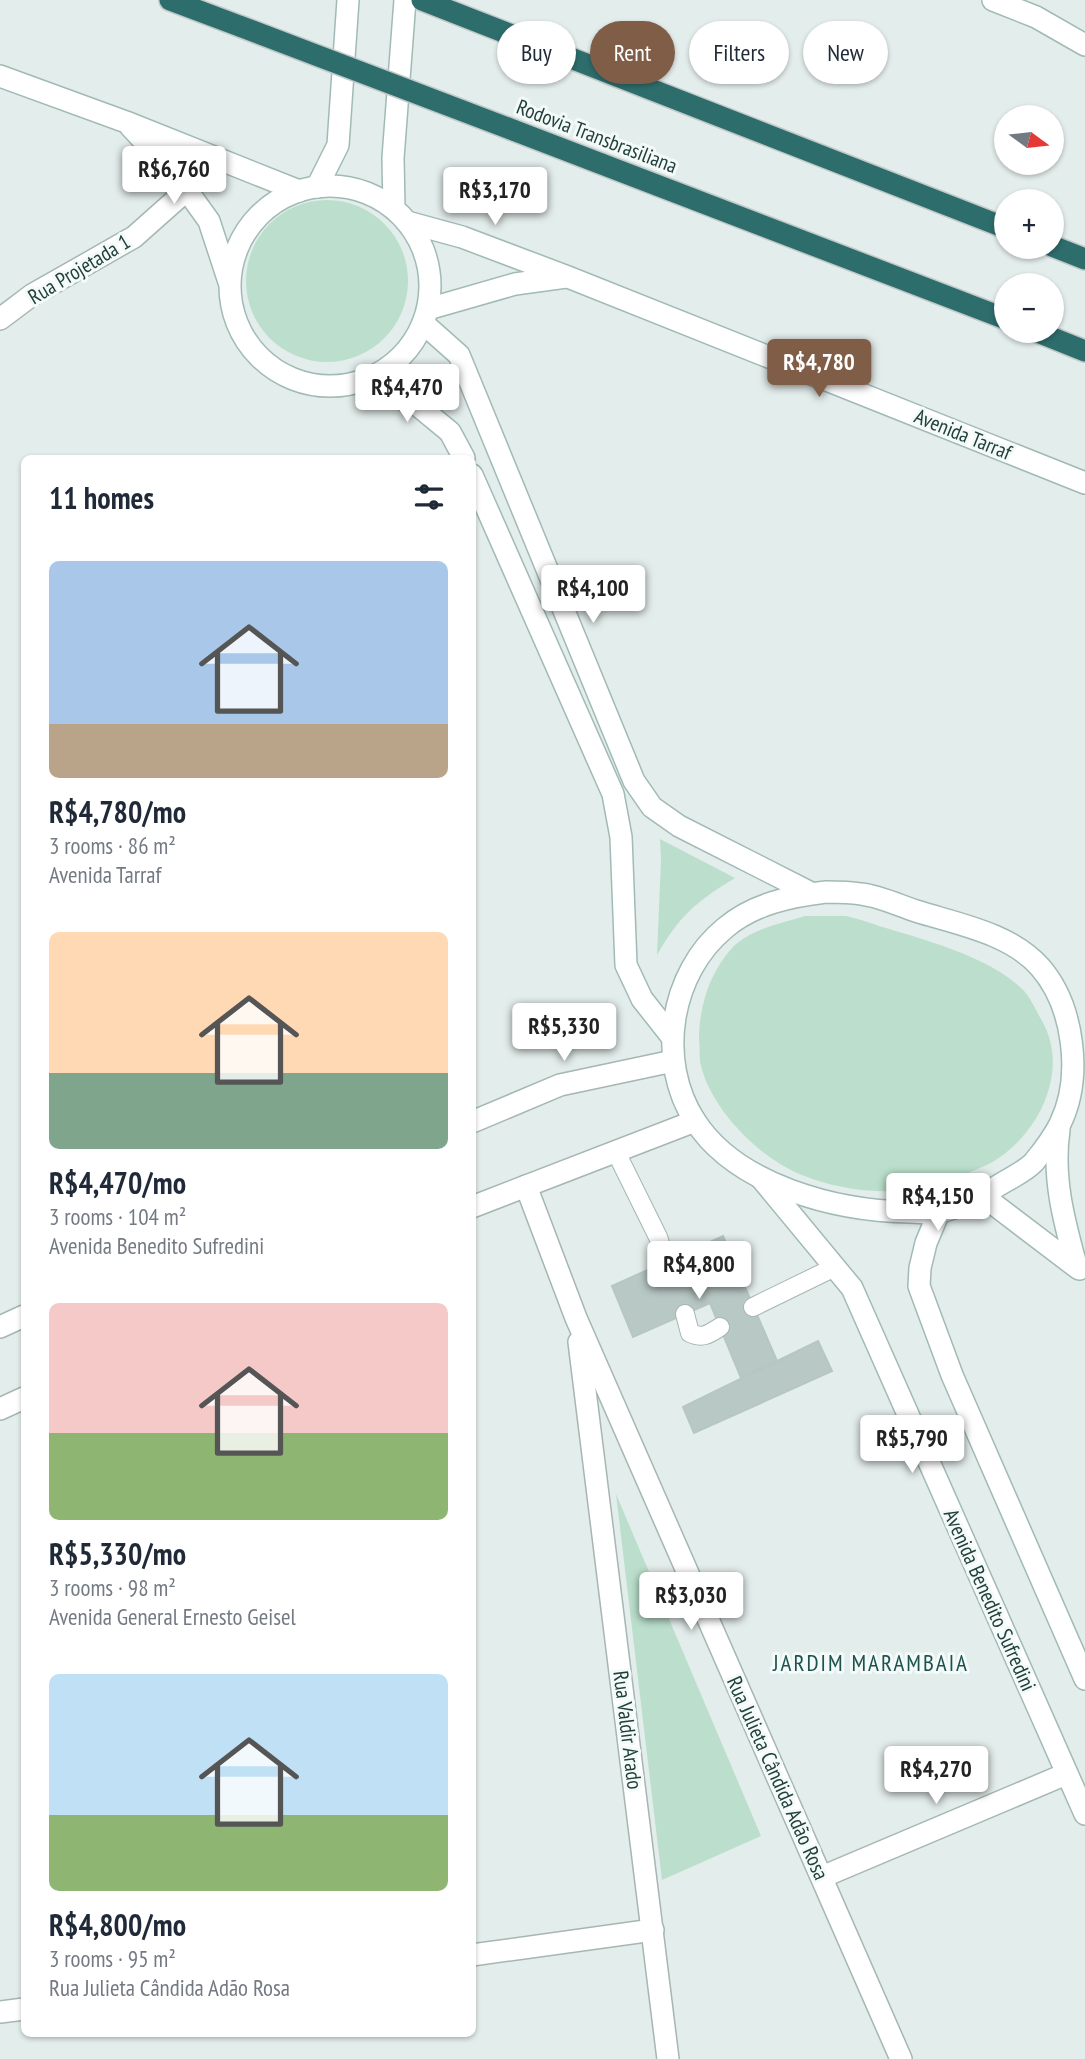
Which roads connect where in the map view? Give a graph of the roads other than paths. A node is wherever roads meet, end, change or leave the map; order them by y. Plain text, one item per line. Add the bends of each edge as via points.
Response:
1 (170, 0) edge
2 (348, 0) edge
3 (405, 0) edge
4 (422, 0) edge
5 (993, 0) edge
6 (1085, 45) edge
7 (0, 76) edge
8 (126, 122) junction
9 (188, 189) junction
10 (308, 189) junction
11 (400, 215) junction
12 (994, 223) edge
13 (1064, 251) edge
14 (1085, 259) edge
15 (568, 277) junction
16 (230, 284) junction
17 (994, 314) edge
18 (426, 316) junction
19 (0, 319) edge
20 (1064, 343) edge
21 (1085, 351) edge
22 (358, 383) junction
23 (462, 455) edge
24 (1085, 483) edge
25 (476, 484) edge
26 (811, 894) junction
27 (672, 1037) junction
28 (673, 1061) junction
29 (476, 1120) edge
30 (695, 1121) junction
31 (1060, 1124) junction
32 (616, 1152) junction
33 (758, 1175) junction
34 (526, 1186) junction
35 (983, 1196) junction
36 (476, 1206) edge
37 (939, 1212) junction
38 (666, 1262) dead end
39 (835, 1267) junction
40 (1081, 1271) edge
41 (753, 1307) dead end
42 (685, 1314) dead end
43 (21, 1317) edge
44 (576, 1318) junction
45 (0, 1327) edge
46 (720, 1327) dead end
47 (21, 1399) edge
48 (0, 1409) edge
49 (1085, 1679) edge
50 (1066, 1774) junction
51 (1085, 1814) edge
52 (822, 1877) junction
53 (653, 1930) junction
54 (476, 1954) edge
55 (21, 2009) edge
56 (0, 2012) edge
57 (668, 2059) edge
58 (901, 2059) edge

1 - 17 highway, Rodovia Transbrasiliana, bridge
2 - 10 main road via 338,145
3 - 11 main road via 393,158
4 - 12 highway
5 - 6 main road
7 - 8 main road
8 - 9 main road
8 - 10 main road
9 - 16 main road via 209,221
9 - 19 main road, Rua Projetada 1 via 134,237 32,295
10 - 11 main road via 338,186 358,190 377,197
10 - 16 main road via 272,205 250,227 236,254
11 - 15 main road, Avenida Tarraf
11 - 18 main road via 423,248 430,278
13 - 14 highway
15 - 18 main road, Avenida Tarraf via 515,284
15 - 24 main road, Avenida Tarraf
16 - 22 main road via 234,316 248,344 270,367 297,381 328,387
18 - 22 main road via 408,350 386,370
18 - 26 main road via 459,355 634,781 652,807 679,826
20 - 21 highway
22 - 23 main road via 416,404 450,432
25 - 27 main road via 613,794 621,837 626,965 642,999
26 - 27 main road via 781,899 725,928 686,981
26 - 31 main road via 864,894 1020,948 1057,993 1072,1040 1073,1080
27 - 28 main road
28 - 29 main road via 560,1086
28 - 30 main road
30 - 32 main road
30 - 33 main road via 719,1148
31 - 35 main road via 1032,1164
31 - 40 main road via 1055,1155 1060,1202
32 - 34 main road
32 - 38 lane
33 - 37 main road via 835,1205
33 - 39 main road, Avenida Benedito Sufredini
34 - 36 main road
34 - 44 main road, Rua Julieta Cândida Adão Rosa
35 - 37 main road
35 - 40 main road
37 - 49 main road via 926,1243 919,1286 952,1375
39 - 41 lane
39 - 50 main road, Avenida Benedito Sufredini via 862,1309
42 - 46 lane via 690,1333 697,1336
43 - 45 main road
44 - 52 main road, Rua Julieta Cândida Adão Rosa
44 - 53 main road, Rua Valdir Arado
47 - 48 main road
50 - 51 main road, Avenida Benedito Sufredini
50 - 52 main road
52 - 58 main road, Rua Julieta Cândida Adão Rosa
53 - 54 main road
53 - 57 main road, Rua Valdir Arado
55 - 56 main road

